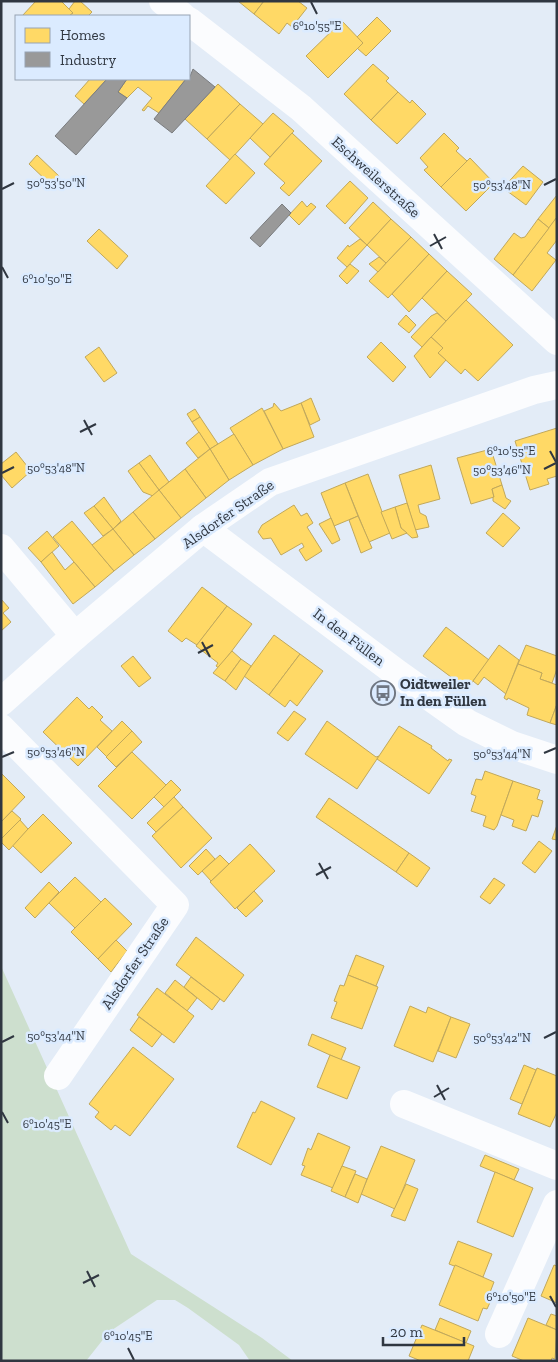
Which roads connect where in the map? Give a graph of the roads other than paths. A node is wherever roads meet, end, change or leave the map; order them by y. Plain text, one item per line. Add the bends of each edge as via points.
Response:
1 (163, 1) edge
2 (181, 15) edge
3 (190, 22) edge
4 (557, 341) edge
5 (557, 385) edge
6 (203, 528) junction
7 (1, 548) edge
8 (75, 636) junction
9 (1, 702) edge
10 (1, 728) edge
11 (557, 760) edge
12 (58, 1076) dead end
13 (404, 1104) dead end
14 (557, 1166) edge
15 (557, 1204) edge
16 (500, 1334) dead end

1 - 2 street
3 - 4 street, Eschweilerstraße via 301,108
5 - 6 street, Alsdorfer Straße via 534,390 270,482
6 - 8 street, Alsdorfer Straße
6 - 11 street, In den Füllen via 467,723 512,746
7 - 8 street
8 - 9 street, Alsdorfer Straße
10 - 12 street, Alsdorfer Straße via 175,905
13 - 14 street
15 - 16 street

